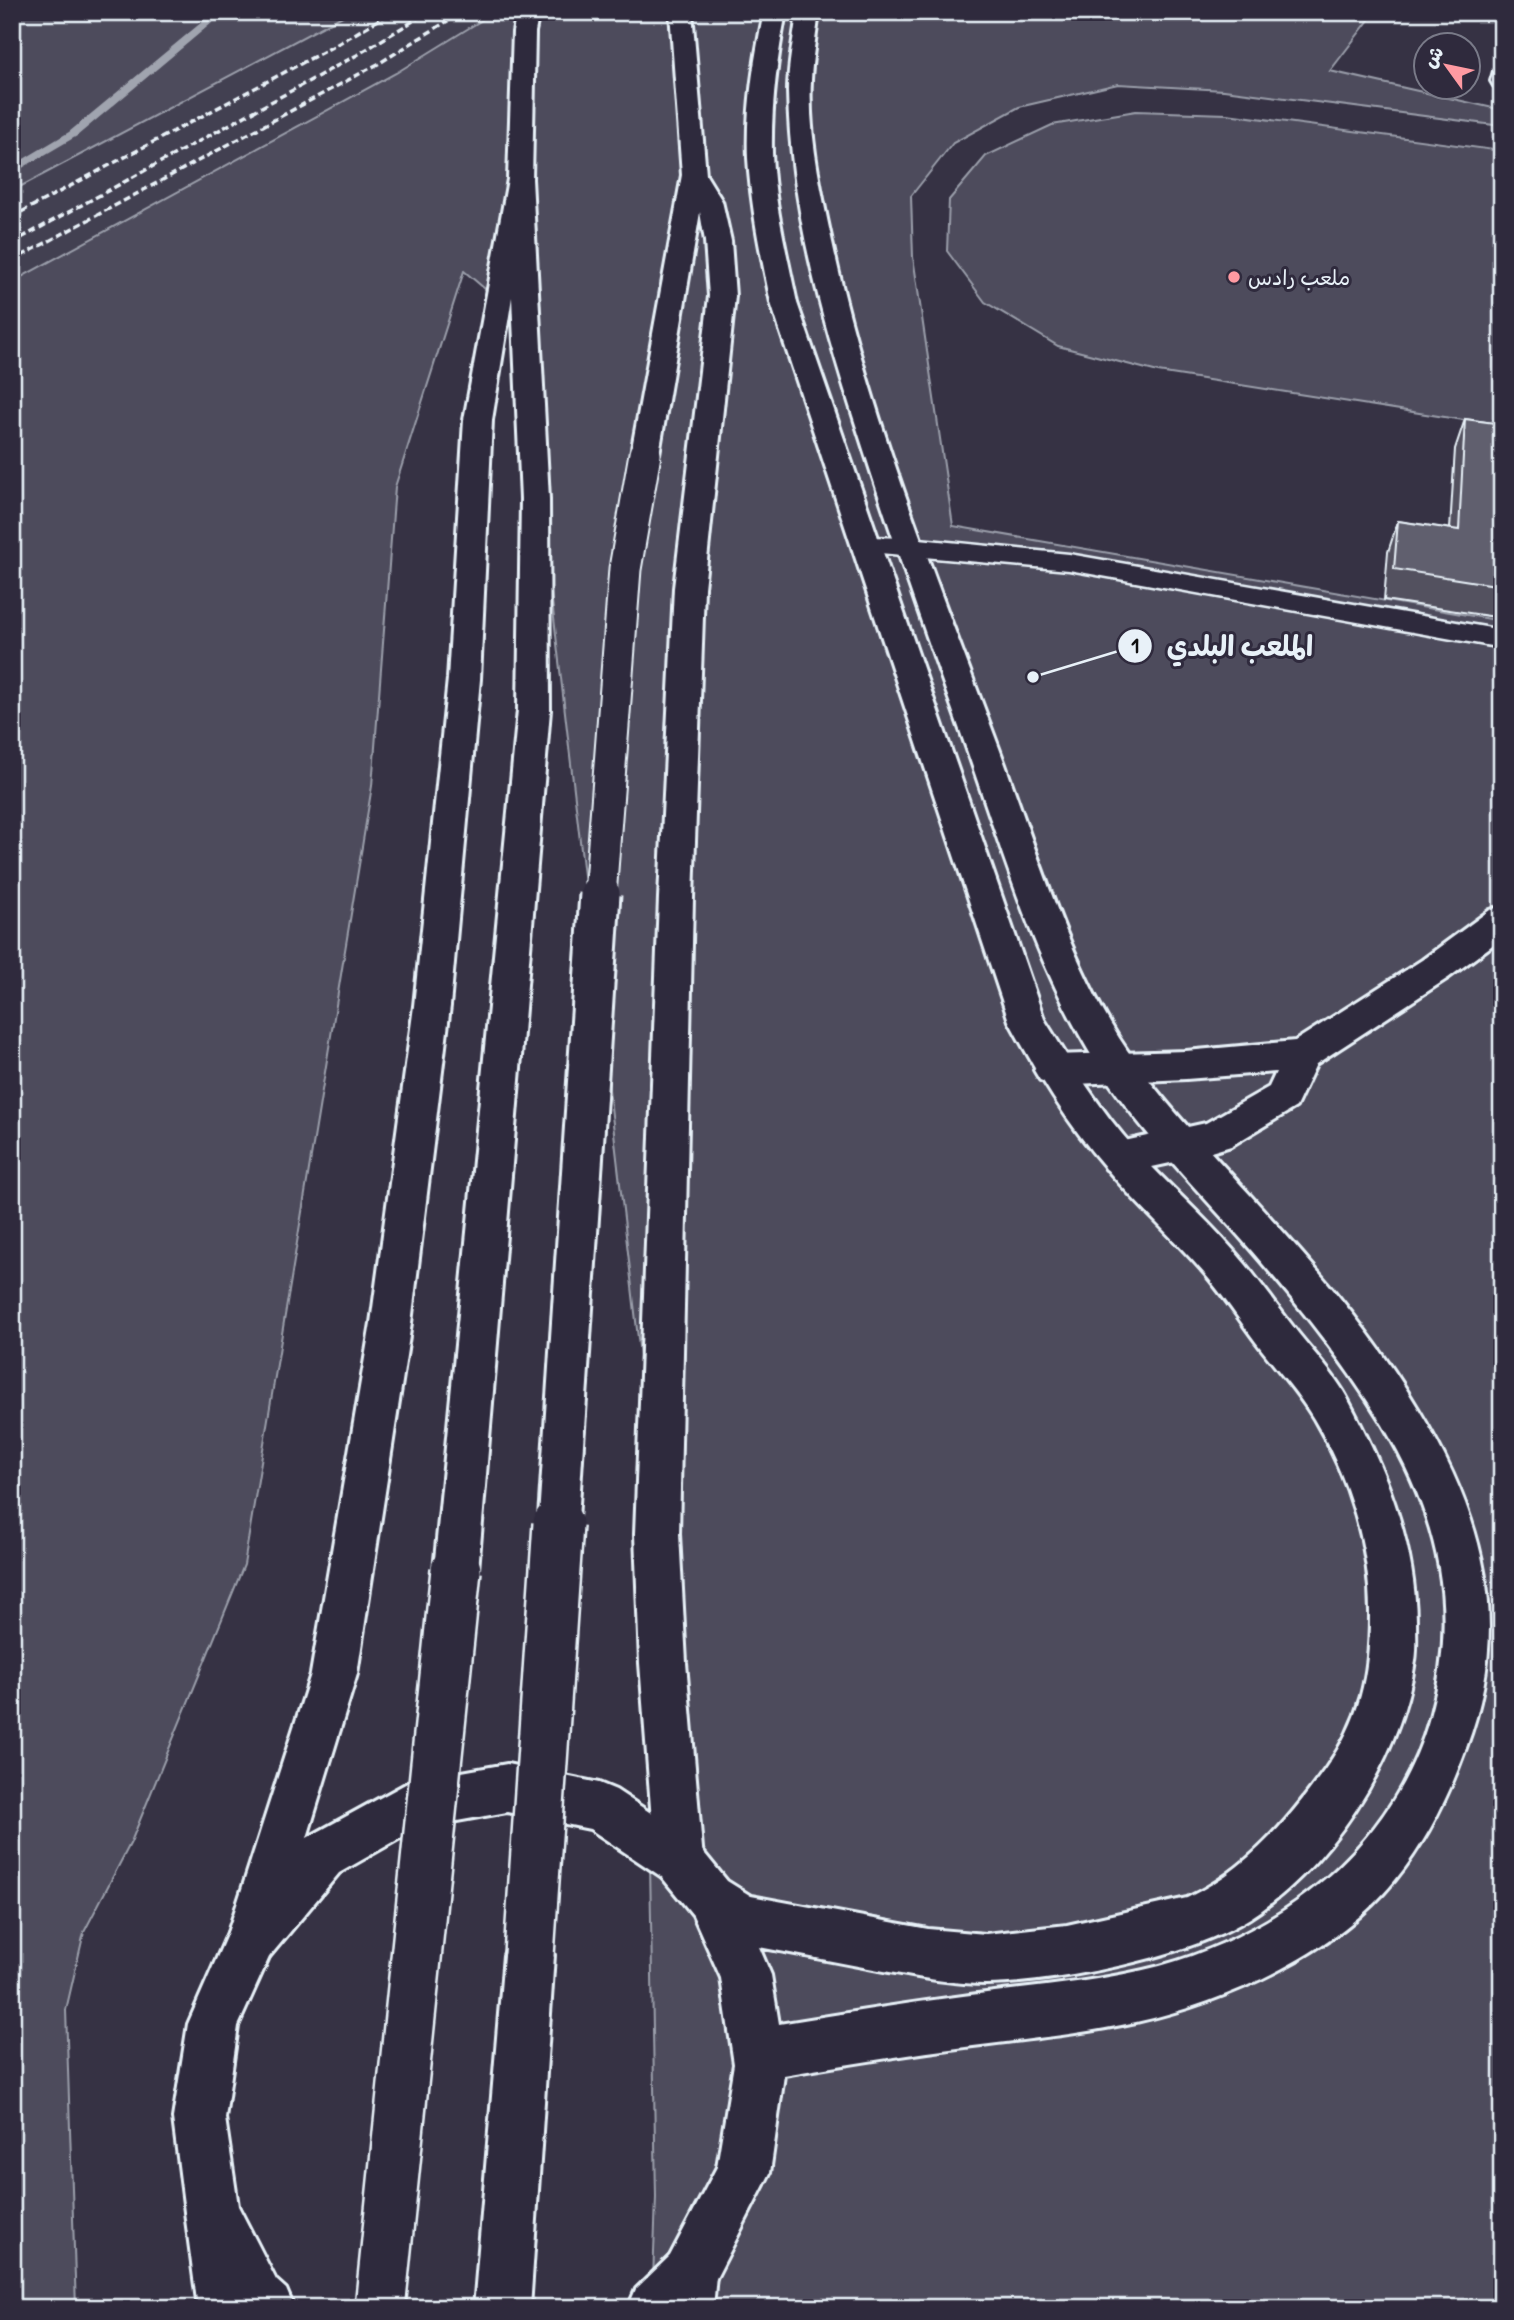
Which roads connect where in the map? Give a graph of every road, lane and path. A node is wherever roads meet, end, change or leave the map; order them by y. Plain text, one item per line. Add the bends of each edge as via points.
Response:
1 (681, 12) edge
2 (775, 12) edge
3 (808, 12) edge
4 (526, 22) edge
5 (1502, 76) edge
6 (1502, 81) edge
7 (694, 176) junction
8 (520, 179) junction
9 (867, 545) junction
10 (909, 546) junction
11 (1502, 639) edge
12 (1502, 919) edge
13 (1302, 1055) junction
14 (1117, 1065) junction
15 (1054, 1070) junction
16 (1184, 1145) junction
17 (1120, 1158) junction
18 (679, 1860) junction
19 (710, 1898) junction
20 (251, 1939) junction
21 (760, 2064) junction
22 (212, 2212) junction
23 (676, 2297) edge
24 (226, 2308) edge
25 (267, 2308) edge
26 (380, 2308) edge
27 (502, 2308) edge

1 - 7 main road
2 - 9 main road via 762,76 765,200 783,303
3 - 10 main road via 799,83 807,183 835,317
4 - 8 main road
5 - 6 main road
7 - 18 main road via 710,201 722,296 690,588 657,1520
7 - 27 main road, bridge via 625,569
8 - 20 main road via 478,419 463,692 432,1006 391,1323 334,1674
8 - 26 main road, bridge via 535,499 534,710 456,1570
9 - 10 lane
9 - 15 main road via 1027,1021
10 - 11 lane via 1069,562
10 - 14 main road via 1049,929 1076,992
12 - 13 main road via 1435,969
13 - 14 main road via 1186,1065
13 - 16 main road via 1283,1097 1218,1135
14 - 15 main road
14 - 16 main road
15 - 17 main road
16 - 17 main road
16 - 21 main road via 1350,1341 1397,1413 1450,1519 1468,1619 1459,1700 1413,1816 1351,1891 1316,1918 1262,1951 1157,1992 767,2052
17 - 19 main road via 1220,1263 1329,1405 1366,1481 1383,1533 1393,1593 1393,1659 1377,1725 1355,1767 1317,1821 1260,1881 1222,1908 1192,1921 1114,1941 986,1959 928,1954 742,1919
18 - 19 main road
18 - 20 main road via 599,1807 507,1788 438,1800 411,1805 322,1856
19 - 21 main road via 746,1975
20 - 22 main road via 213,2024 199,2118
21 - 23 main road via 743,2174
22 - 24 main road
22 - 25 main road via 257,2300

